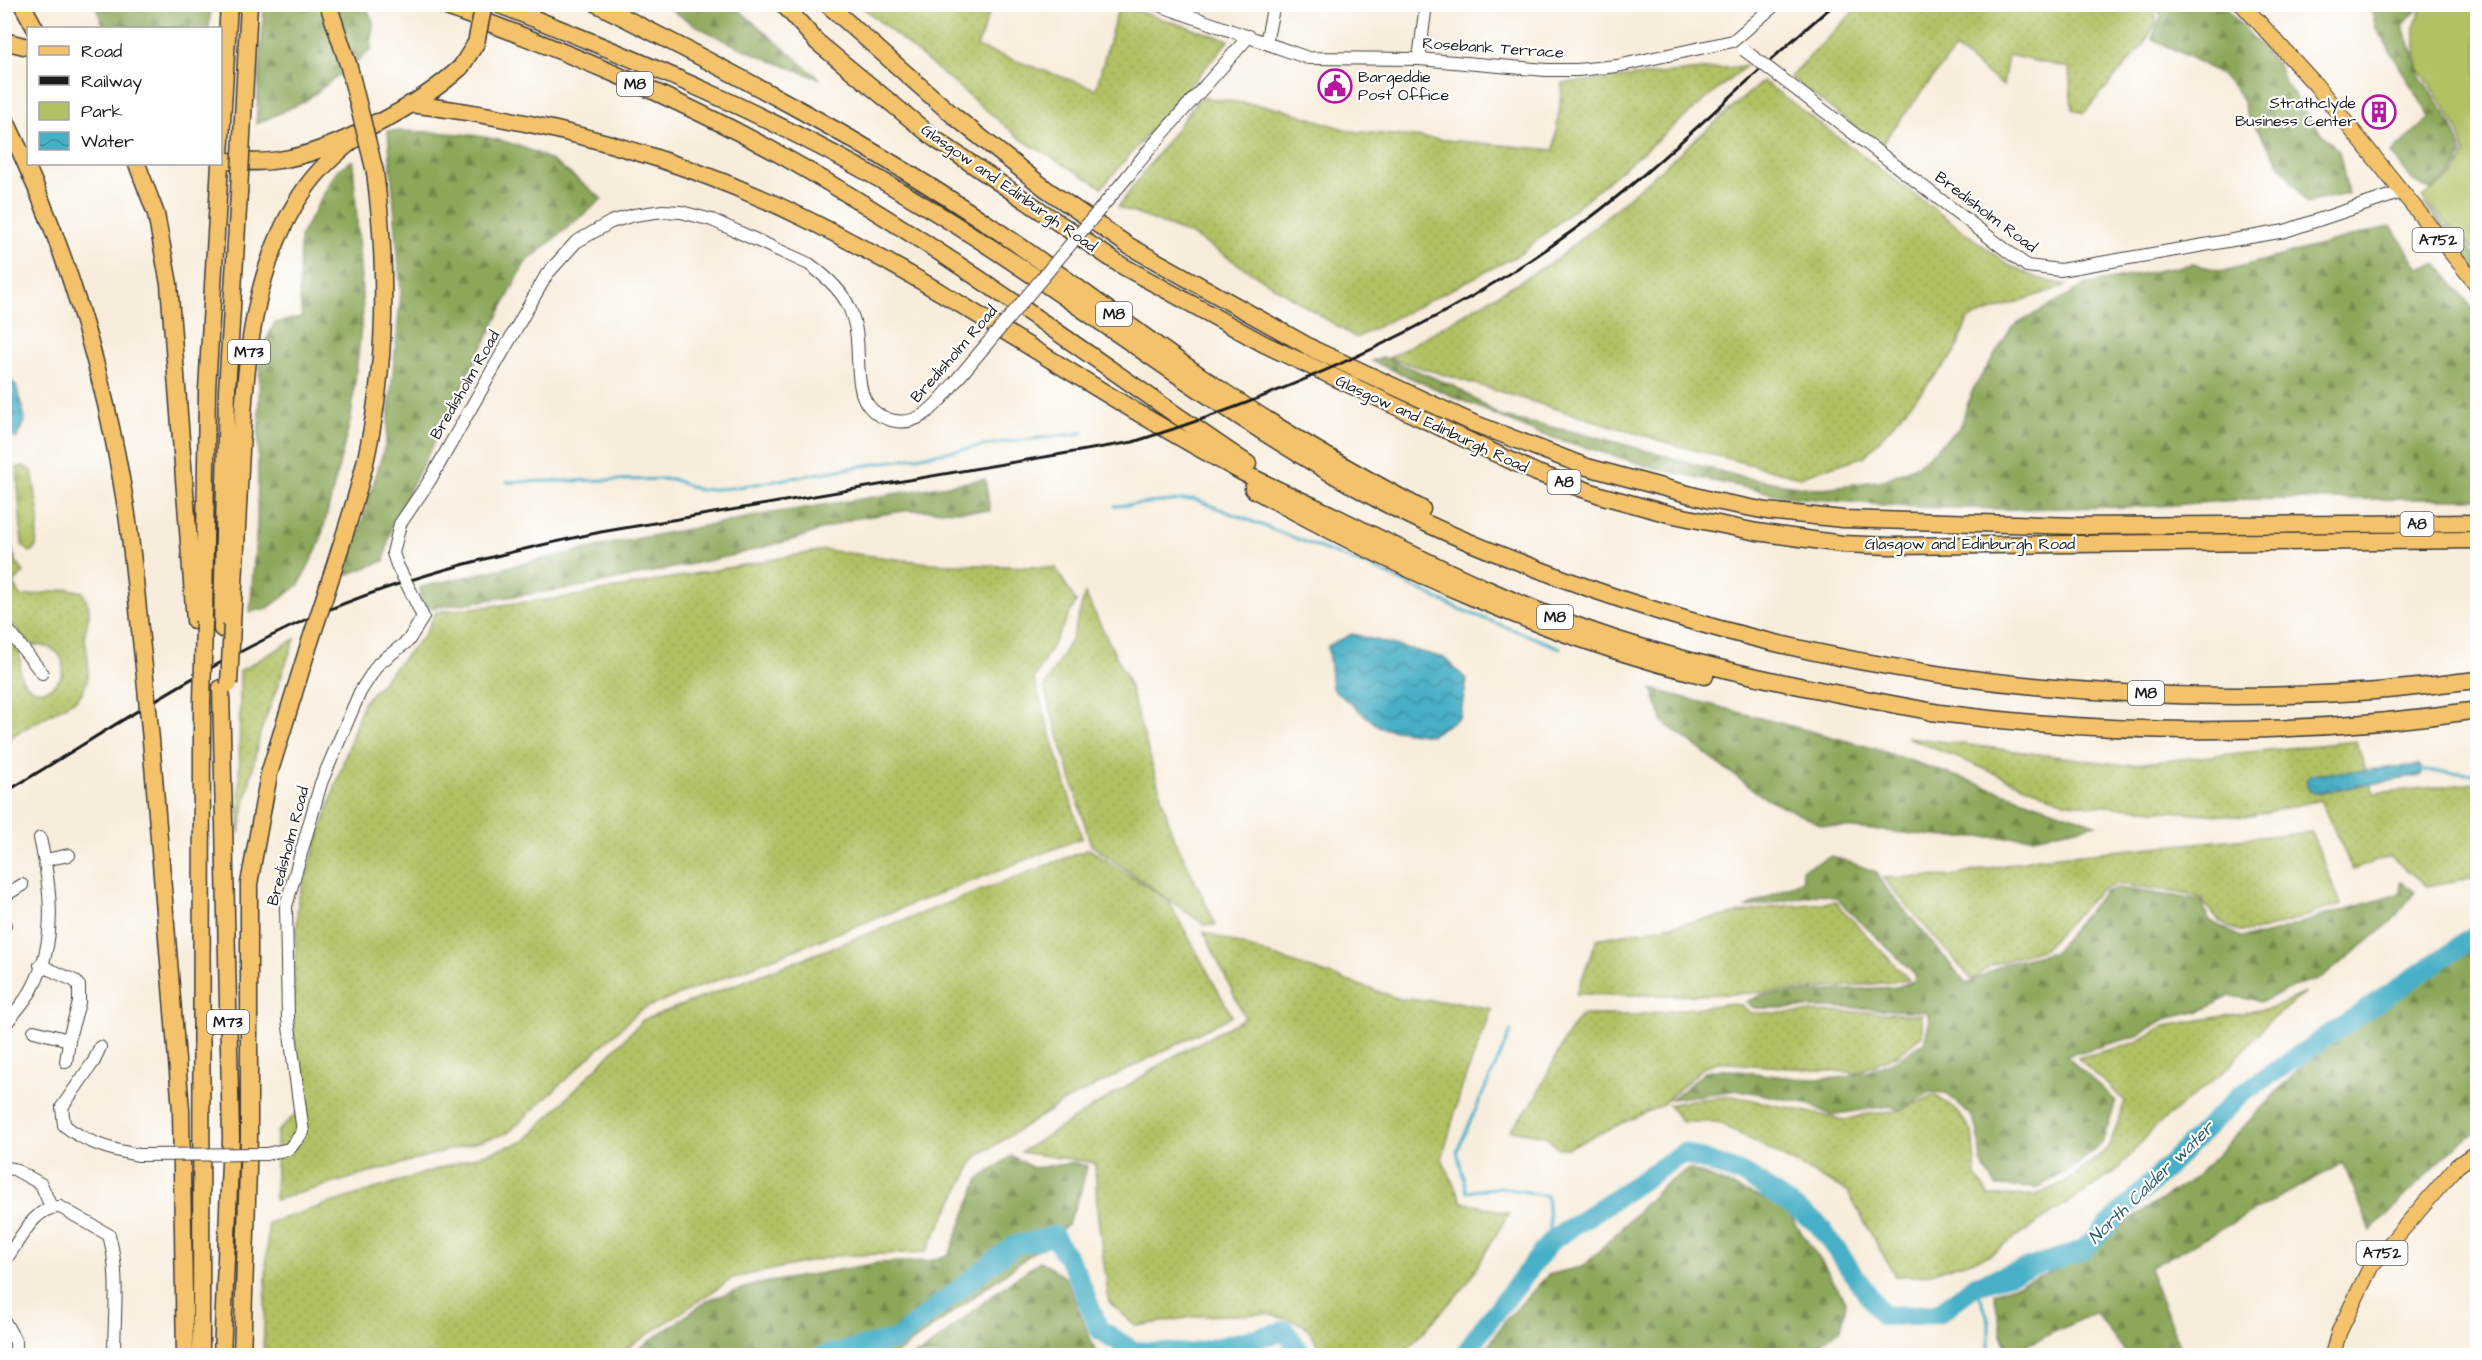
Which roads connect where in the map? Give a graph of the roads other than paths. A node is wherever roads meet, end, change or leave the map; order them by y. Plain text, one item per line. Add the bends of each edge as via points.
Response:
1 (22, 4) edge
2 (229, 4) edge
3 (249, 4) edge
4 (328, 4) edge
5 (439, 4) edge
6 (484, 4) edge
7 (497, 4) edge
8 (597, 4) edge
9 (783, 4) edge
10 (827, 4) edge
11 (1156, 4) edge
12 (1274, 4) edge
13 (1426, 4) edge
14 (2242, 4) edge
15 (1775, 5) edge
16 (34, 27) edge
17 (652, 32) junction
18 (1248, 36) junction
19 (4, 41) edge
20 (1733, 41) junction
21 (1266, 43) junction
22 (27, 47) edge
23 (1419, 59) junction
24 (410, 104) junction
25 (4, 117) edge
26 (377, 122) junction
27 (222, 125) edge
28 (222, 160) edge
29 (137, 165) edge
30 (220, 165) edge
31 (2402, 192) junction
32 (2478, 286) edge
33 (1063, 297) junction
34 (980, 315) junction
35 (2478, 517) edge
36 (1339, 518) junction
37 (2478, 524) edge
38 (2357, 525) junction
39 (2478, 540) edge
40 (1582, 587) junction
41 (199, 621) junction
42 (4, 626) edge
43 (227, 626) junction
44 (42, 673) dead end
45 (2478, 680) edge
46 (2478, 710) edge
47 (1940, 713) junction
48 (40, 838) dead end
49 (69, 855) dead end
50 (45, 860) junction
51 (22, 885) dead end
52 (4, 896) edge
53 (164, 926) junction
54 (40, 965) junction
55 (4, 1026) edge
56 (34, 1031) dead end
57 (69, 1040) junction
58 (100, 1047) dead end
59 (66, 1062) dead end
60 (2478, 1151) edge
61 (4, 1168) edge
62 (51, 1207) junction
63 (4, 1262) edge
64 (202, 1320) junction
65 (4, 1321) edge
66 (16, 1356) edge
67 (114, 1356) edge
68 (185, 1356) edge
69 (201, 1356) edge
70 (222, 1356) edge
71 (242, 1356) edge
72 (2331, 1356) edge

1 - 16 highway
2 - 27 highway, M73
3 - 43 highway, M73, bridge via 227,390
4 - 71 highway, M73, bridge via 349,67 375,172 384,284 377,398 356,499 269,774 249,884 249,1137
5 - 36 highway, M8 via 592,64 785,157 916,236 1251,466
6 - 24 highway, bridge via 480,32 460,67
7 - 33 highway, M8 via 754,112 925,205
8 - 17 highway, M8
9 - 39 highway, Glasgow and Edinburgh Road / A8 via 818,42 935,139 1119,264 1264,344 1537,473 1603,496 1757,532 1881,546
10 - 38 highway, Glasgow and Edinburgh Road / A8 via 955,117 1046,189 1129,246 1315,350 1473,423 1587,467 1710,500 1844,519 1979,525
11 - 18 street, Rosebank Terrace
12 - 21 street
13 - 23 street
14 - 31 main road, A752 via 2315,84
15 - 20 street, Rosebank Terrace
17 - 33 highway, M8 via 931,198
17 - 40 highway, M8 via 720,64 920,180 1012,240 1205,380 1334,461 1467,532
18 - 21 street, Rosebank Terrace
18 - 58 street, Bredisholm Road, bridge via 920,418 901,422 882,417 870,408 863,396 860,345 850,309 836,288 809,264 698,215 663,211 611,222 576,242 547,274 430,480 400,524 393,553 423,617 408,641 378,664 360,692 321,783 286,906 288,1019 303,1135 282,1153 266,1154 139,1155 90,1142 64,1125 62,1107
19 - 22 highway
20 - 23 street, Rosebank Terrace via 1617,66 1578,70
20 - 31 street, Bredisholm Road, bridge via 2027,266 2060,270 2285,231
21 - 23 street, Rosebank Terrace via 1308,58
24 - 26 highway
24 - 34 highway, M8 via 534,125 676,165 799,215
25 - 53 highway, bridge via 60,251 106,406 126,506 151,740
26 - 28 highway via 298,156 258,162
26 - 43 highway, M73 via 343,148 308,185 284,225 267,270 249,350
29 - 41 highway, M73 via 156,214 169,284
30 - 41 highway, M73
31 - 32 main road, A752
33 - 40 highway, M8 via 1186,383 1378,500 1464,541
34 - 36 highway, M8 via 1244,473
34 - 47 highway, M8 via 1166,440 1362,548 1463,594 1608,648 1704,675 1781,693
35 - 38 highway
36 - 47 highway, M8 via 1478,586 1614,638 1783,683
37 - 38 highway, Glasgow and Edinburgh Road / A8
40 - 45 highway, M8 via 1754,639 1870,662 2009,682 2187,695 2262,695 2362,692
41 - 64 highway, M73, bridge
42 - 44 street
43 - 70 highway, M73 via 224,832 231,1138
46 - 47 highway, M8 via 2363,724 2223,731 2116,730
48 - 50 street
49 - 50 street
50 - 54 street via 51,918
51 - 52 street
53 - 64 highway via 187,1089
53 - 68 highway via 182,1110
54 - 55 street via 32,988
54 - 57 street via 79,986 79,1003
56 - 57 street
57 - 59 street
60 - 72 main road, A752 via 2457,1166 2371,1266
61 - 62 street via 14,1169 41,1184
62 - 63 street via 41,1211
62 - 67 street via 60,1207 109,1235 116,1279
64 - 69 highway, M73
65 - 66 street via 16,1342

